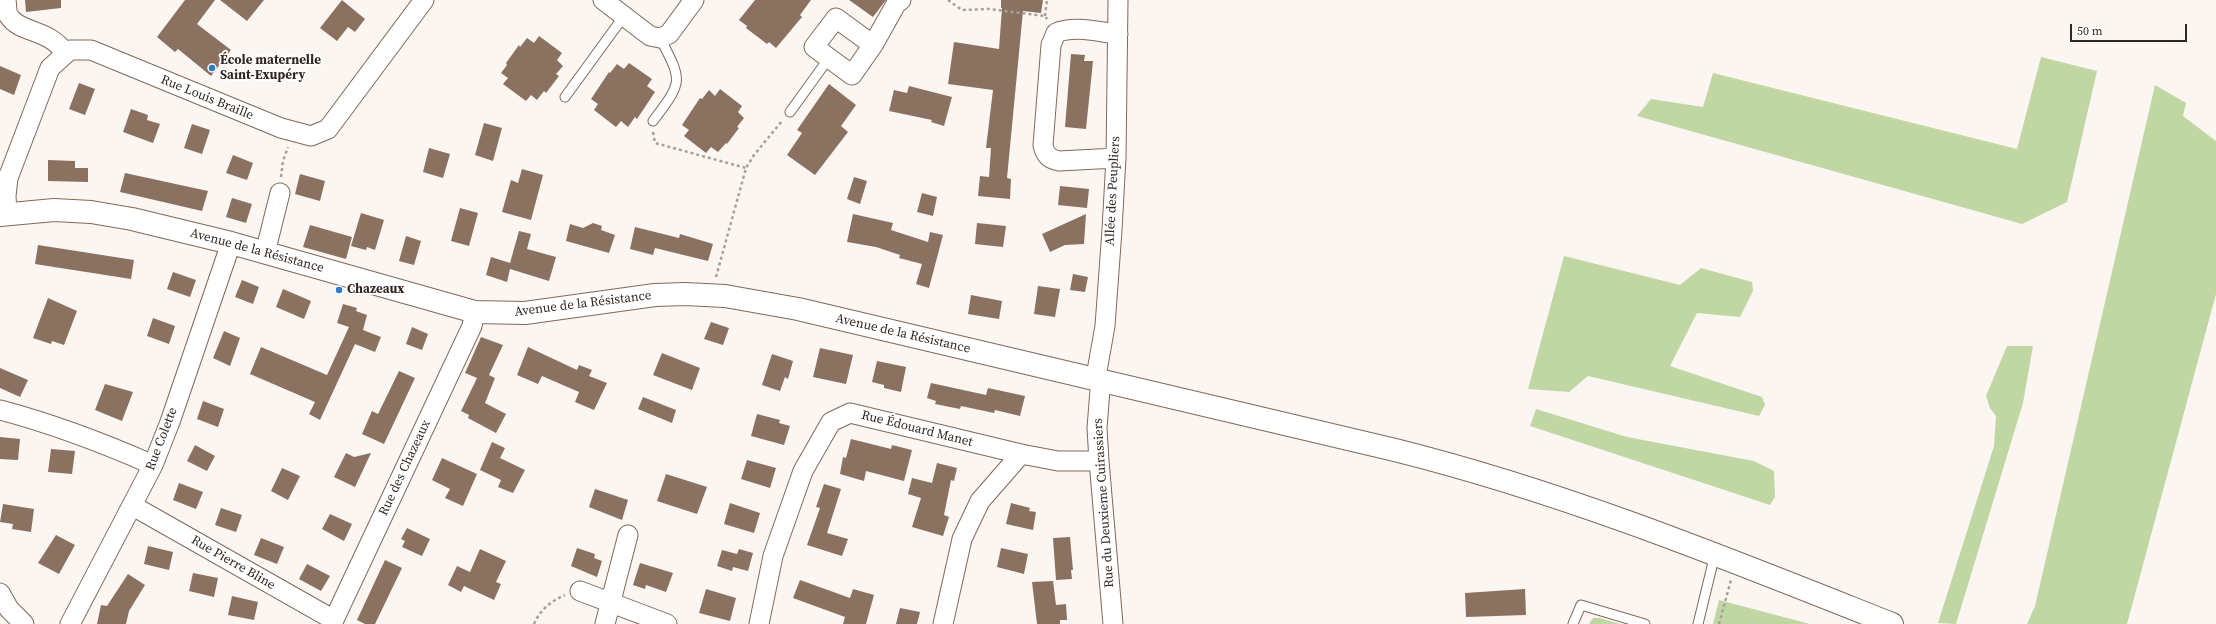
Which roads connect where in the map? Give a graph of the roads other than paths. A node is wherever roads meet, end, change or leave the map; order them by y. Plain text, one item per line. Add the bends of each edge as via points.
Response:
1 (6, 0) edge
2 (424, 0) edge
3 (603, 0) edge
4 (694, 0) edge
5 (901, 0) edge
6 (1118, 0) edge
7 (624, 16) junction
8 (1118, 34) junction
9 (660, 38) junction
10 (873, 45) junction
11 (66, 53) junction
12 (829, 58) junction
13 (565, 97) dead end
14 (790, 112) road end
15 (654, 121) road end
16 (1116, 158) junction
17 (4, 180) edge
18 (280, 193) road end
19 (3, 214) edge
20 (230, 243) junction
21 (265, 253) junction
22 (476, 312) junction
23 (1099, 381) junction
24 (0, 410) edge
25 (1021, 454) junction
26 (1099, 461) junction
27 (153, 465) junction
28 (133, 506) junction
29 (628, 535) dead end
30 (1715, 554) junction
31 (580, 591) road end
32 (0, 593) edge
33 (611, 603) junction
34 (333, 622) edge
35 (24, 624) edge
36 (70, 624) edge
37 (604, 624) edge
38 (667, 624) edge
39 (759, 624) edge
40 (943, 624) edge
41 (1113, 624) edge
42 (1573, 624) edge
43 (1646, 624) edge
44 (1698, 624) edge
45 (1892, 624) edge

1 - 11 street via 8,15 16,23 53,38
2 - 11 street, Rue Louis Braille via 328,129 311,136 282,128 91,50 70,50
3 - 7 street
4 - 9 street via 669,34
5 - 10 street via 896,4
6 - 8 street, Allée des Peupliers
7 - 9 street via 650,36
7 - 13 lane
8 - 16 street, Allée des Peupliers
8 - 16 street via 1074,29 1064,29 1056,33 1049,58 1043,145 1045,154 1059,161
9 - 15 lane via 677,73 678,83
10 - 12 street via 852,75
10 - 12 street via 836,18 814,47
11 - 17 street via 50,68
12 - 14 lane
16 - 23 street, Allée des Peupliers via 1108,294 1097,371
17 - 19 street via 6,196
18 - 21 street
19 - 20 main road, Avenue de la Résistance via 54,210 111,215
20 - 21 main road, Avenue de la Résistance
20 - 27 street, Rue Colette
21 - 22 main road, Avenue de la Résistance
22 - 23 main road, Avenue de la Résistance via 525,313 655,295 711,295 798,309
22 - 34 street, Rue des Chazeaux via 472,326
23 - 26 street, Rue du Deuxieme Cuirassiers
23 - 30 main road, Avenue de la Résistance via 1452,464 1536,489
24 - 27 street via 88,437
25 - 26 street, Rue Édouard Manet via 1058,461
25 - 39 street, Rue Édouard Manet via 850,412 831,422 800,478 773,556
25 - 40 street via 980,501 962,539
26 - 41 street, Rue du Deuxieme Cuirassiers
27 - 28 street, Rue Colette
28 - 34 street, Rue Pierre Bline
28 - 36 street, Rue Colette
29 - 33 street
30 - 44 lane
30 - 45 main road, Avenue de la Résistance
31 - 33 street
32 - 35 street via 9,609
33 - 37 street
33 - 38 street
42 - 43 lane via 1581,605

